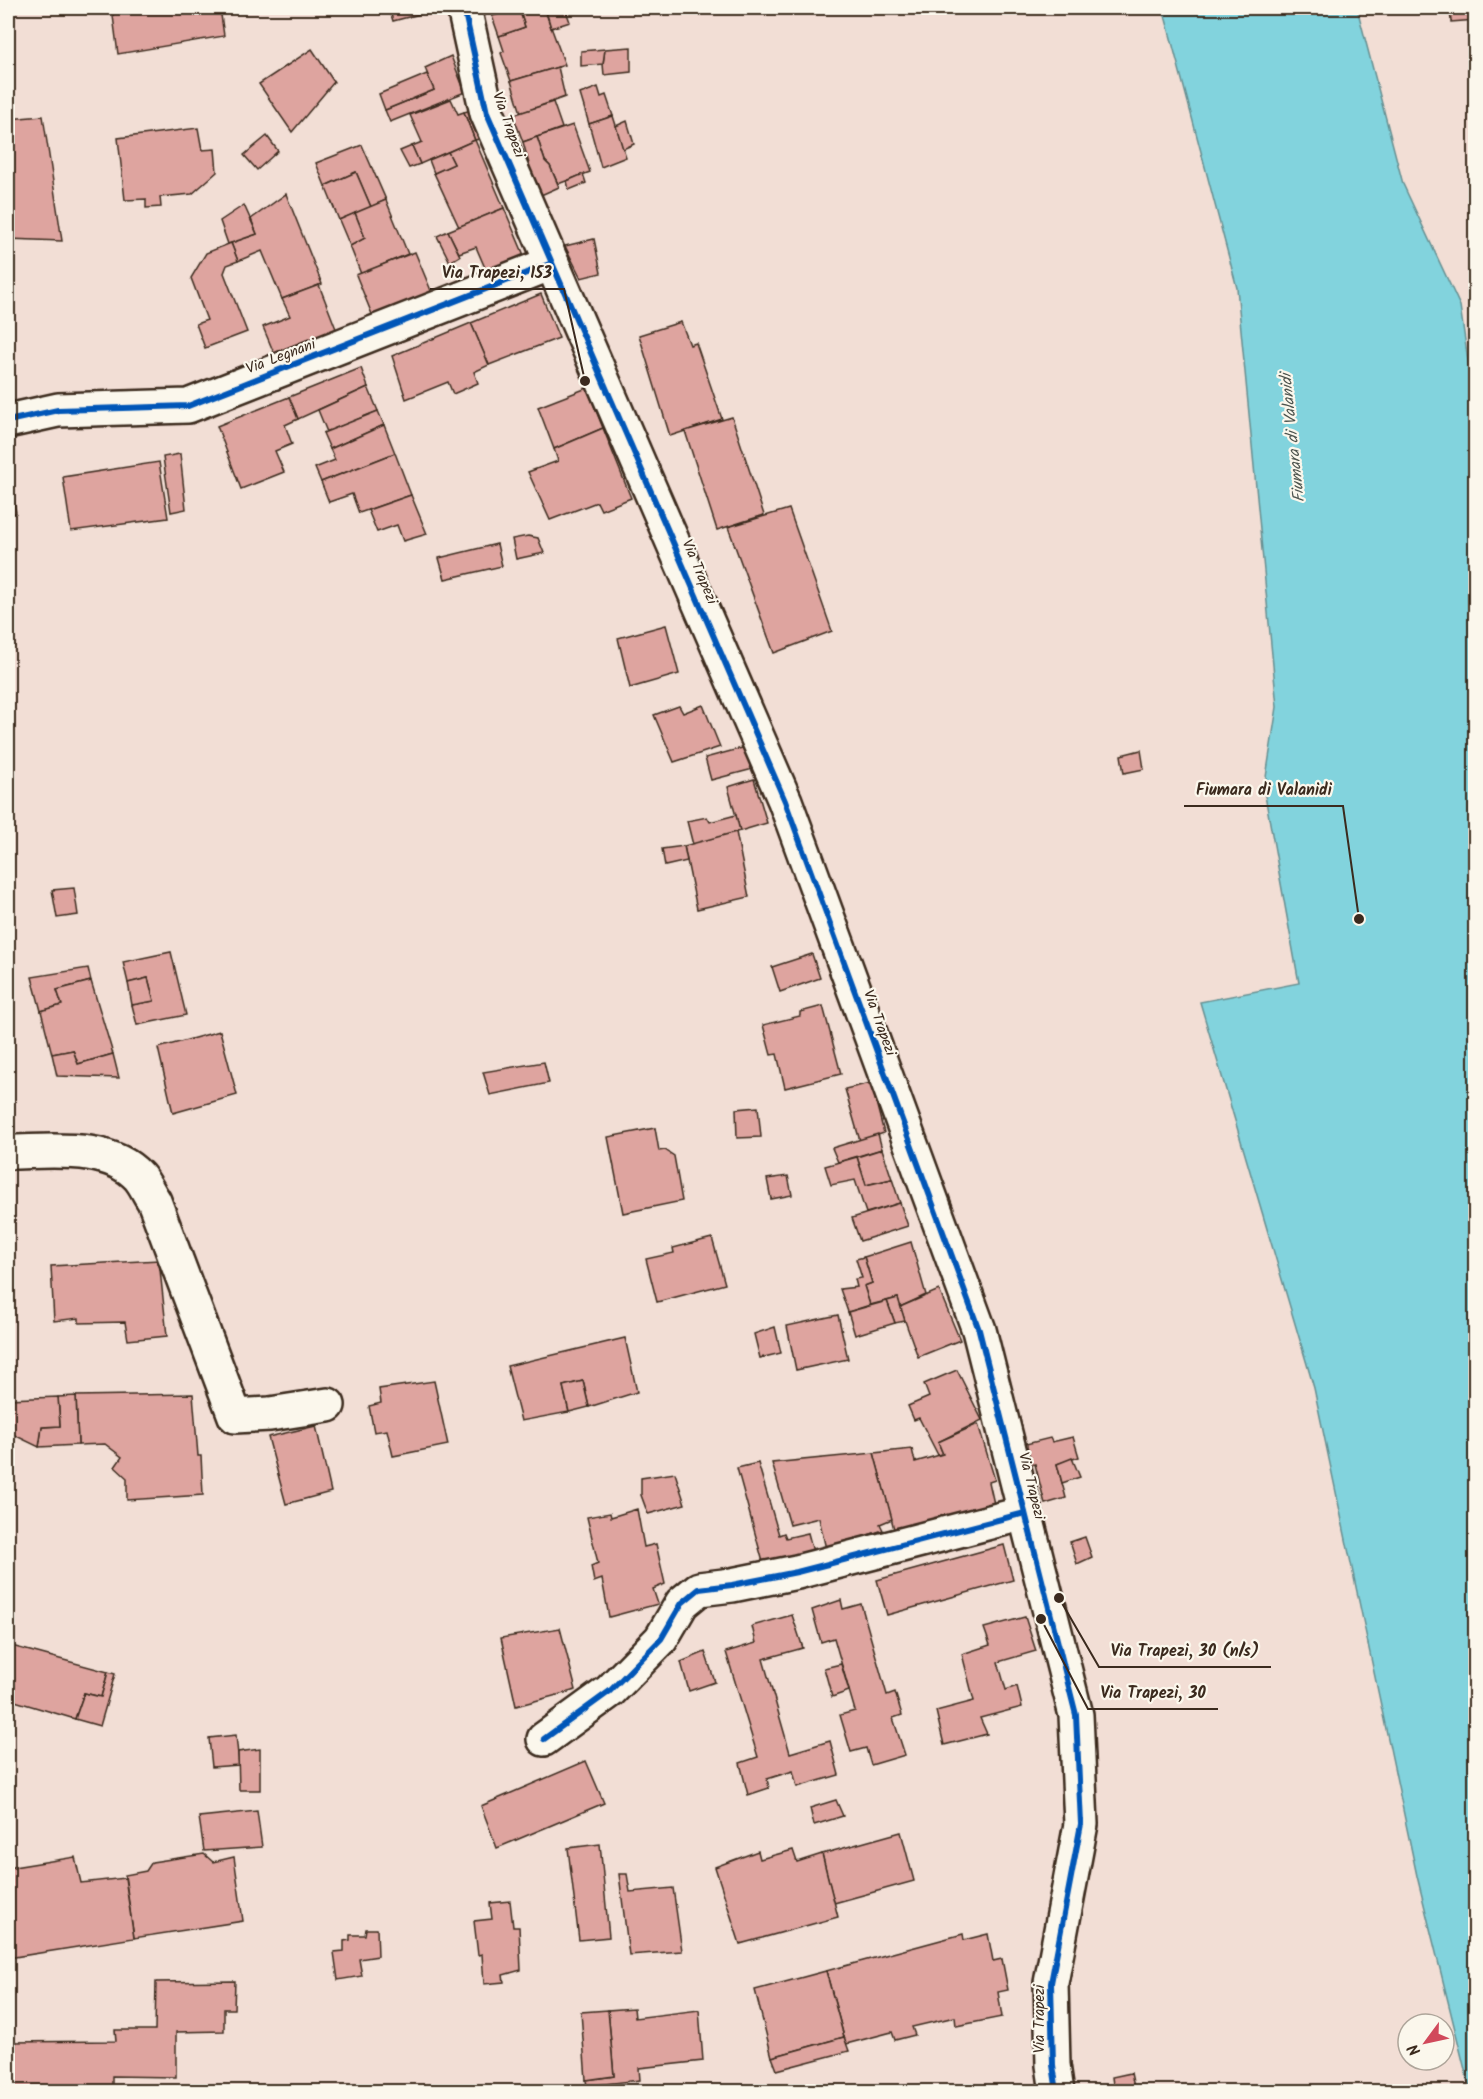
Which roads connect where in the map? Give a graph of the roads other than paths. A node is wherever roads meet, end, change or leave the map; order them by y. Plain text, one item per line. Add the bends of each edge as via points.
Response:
1 (464, 8) edge
2 (552, 263) junction
3 (8, 421) edge
4 (8, 1152) edge
5 (328, 1405) dead end
6 (1025, 1513) junction
7 (544, 1739) dead end
8 (1057, 2091) edge

1 - 2 street, Via Trapezi via 487,112
2 - 3 street, Via Legnani via 188,406 58,410
2 - 6 street, Via Trapezi via 785,801 979,1330
4 - 5 street via 91,1152 115,1159 139,1178 154,1201 235,1416
6 - 7 street via 797,1572 699,1589 682,1603 661,1639 610,1691
6 - 8 street, Via Trapezi via 1076,1715 1081,1824 1051,1983

